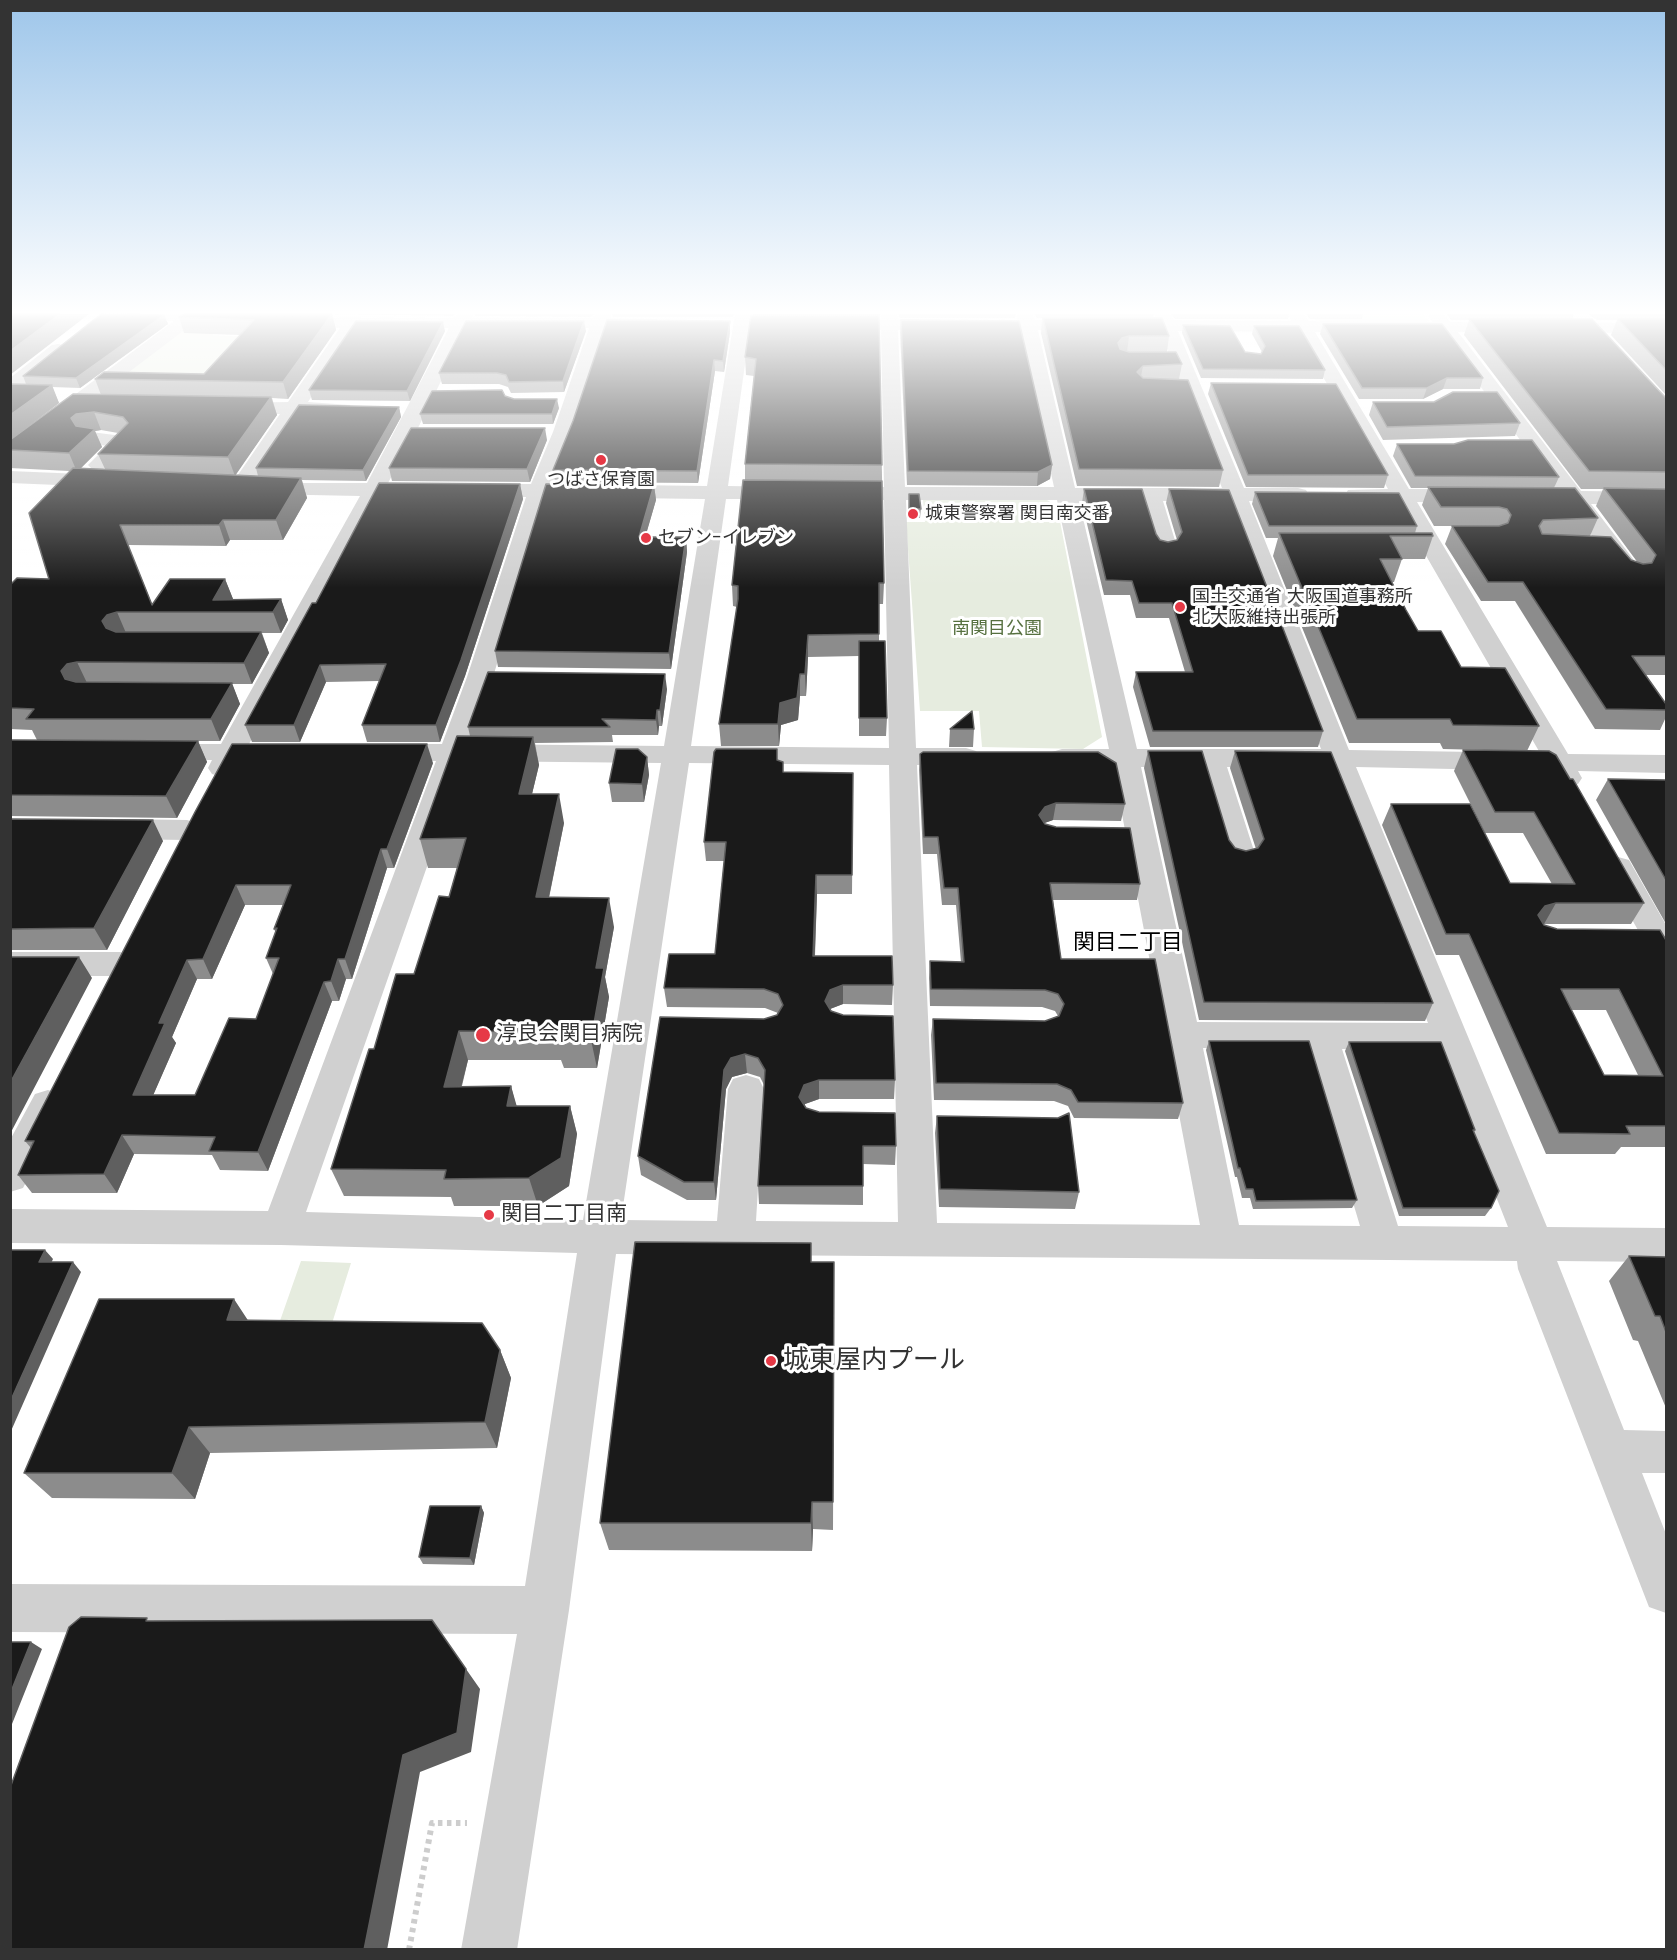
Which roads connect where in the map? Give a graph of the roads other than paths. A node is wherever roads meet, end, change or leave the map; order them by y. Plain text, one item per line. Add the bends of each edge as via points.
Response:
1 (73, 405) edge
2 (294, 405) edge
3 (423, 405) edge
4 (559, 405) edge
5 (729, 405) edge
6 (892, 405) edge
7 (1045, 405) edge
8 (1207, 405) edge
9 (1505, 405) edge
10 (212, 407) edge
11 (1352, 407) joint
12 (1374, 407) edge
13 (292, 408) junction
14 (360, 409) edge
15 (91, 438) edge
16 (1514, 444) edge
17 (1535, 444) junction
18 (1375, 448) junction
19 (1396, 448) edge
20 (10, 453) edge
21 (10, 477) edge
22 (83, 481) junction
23 (124, 482) edge
24 (220, 484) edge
25 (242, 485) junction
26 (373, 489) junction
27 (538, 492) junction
28 (715, 493) junction
29 (895, 493) junction
30 (1065, 495) junction
31 (1150, 495) junction
32 (1234, 495) junction
33 (1401, 495) junction
34 (1494, 496) edge
35 (1518, 497) edge
36 (1576, 497) junction
37 (1666, 498) edge
38 (1166, 547) edge
39 (1255, 547) junction
40 (1278, 547) edge
41 (1634, 575) edge
42 (135, 752) edge
43 (230, 752) junction
44 (301, 752) edge
45 (359, 752) edge
46 (453, 753) junction
47 (675, 757) junction
48 (902, 757) junction
49 (996, 758) edge
50 (1031, 758) edge
51 (1125, 758) junction
52 (1210, 758) junction
53 (1338, 758) junction
54 (1560, 763) junction
55 (1666, 764) edge
56 (1583, 804) edge
57 (81, 829) edge
58 (1108, 833) edge
59 (1141, 833) junction
60 (1606, 846) edge
61 (1241, 857) edge
62 (1624, 938) edge
63 (1663, 945) edge
64 (10, 964) edge
65 (120, 965) edge
66 (878, 1020) edge
67 (924, 1020) junction
68 (635, 1021) junction
69 (671, 1021) edge
70 (1184, 1035) junction
71 (1321, 1036) junction
72 (1452, 1036) junction
73 (60, 1081) edge
74 (746, 1089) dead end
75 (878, 1116) edge
76 (913, 1116) junction
77 (948, 1117) edge
78 (10, 1177) edge
79 (10, 1226) edge
80 (281, 1228) junction
81 (599, 1237) junction
82 (735, 1238) junction
83 (918, 1239) junction
84 (1384, 1242) junction
85 (1223, 1243) junction
86 (1534, 1243) junction
87 (1666, 1245) edge
88 (1611, 1451) junction
89 (1666, 1452) edge
90 (1666, 1590) edge
91 (10, 1608) edge
92 (545, 1610) junction
93 (489, 1950) edge

1 - 20 street
2 - 13 street
3 - 26 street
4 - 27 street
5 - 28 street
6 - 29 street
7 - 30 street
8 - 32 street
9 - 17 street
10 - 13 street
11 - 12 street
11 - 18 street
13 - 14 street
13 - 25 street
15 - 22 street via 127,437
16 - 17 street
17 - 36 street
18 - 19 street
18 - 33 street
21 - 22 street
22 - 23 street
24 - 25 street
25 - 26 street via 264,489
26 - 27 street
26 - 43 street via 276,643 250,694
27 - 28 street
27 - 46 street via 491,677
28 - 29 street
28 - 47 street via 676,679
29 - 30 street
29 - 48 street
30 - 31 street
30 - 51 street
31 - 32 street
31 - 38 street
32 - 33 street
32 - 39 street
33 - 34 street
33 - 54 street
35 - 36 street
36 - 37 street
36 - 41 street via 1601,546
39 - 40 street
39 - 53 street
42 - 43 street
43 - 44 street
43 - 57 street via 193,821
45 - 46 street
46 - 47 street
46 - 80 street
47 - 48 street
47 - 68 street
48 - 49 street
48 - 67 street
50 - 51 street
51 - 52 street
51 - 59 street
52 - 53 street
52 - 61 street
53 - 54 street
53 - 72 street
54 - 55 street
54 - 56 street
58 - 59 street
59 - 70 street
60 - 63 street
62 - 63 street
64 - 65 street
66 - 67 street
67 - 76 street
68 - 69 street
68 - 81 street
70 - 71 street
70 - 85 street
71 - 72 street
71 - 84 street
72 - 86 street
73 - 78 street
74 - 82 street
75 - 76 street
76 - 77 street
76 - 83 street
79 - 80 street
80 - 81 street
81 - 82 street
81 - 92 street
82 - 83 street
83 - 85 street
84 - 85 street
84 - 86 street
86 - 87 street
86 - 88 street via 1538,1269
88 - 89 street
88 - 90 street
91 - 92 street via 75,1630
92 - 93 street

